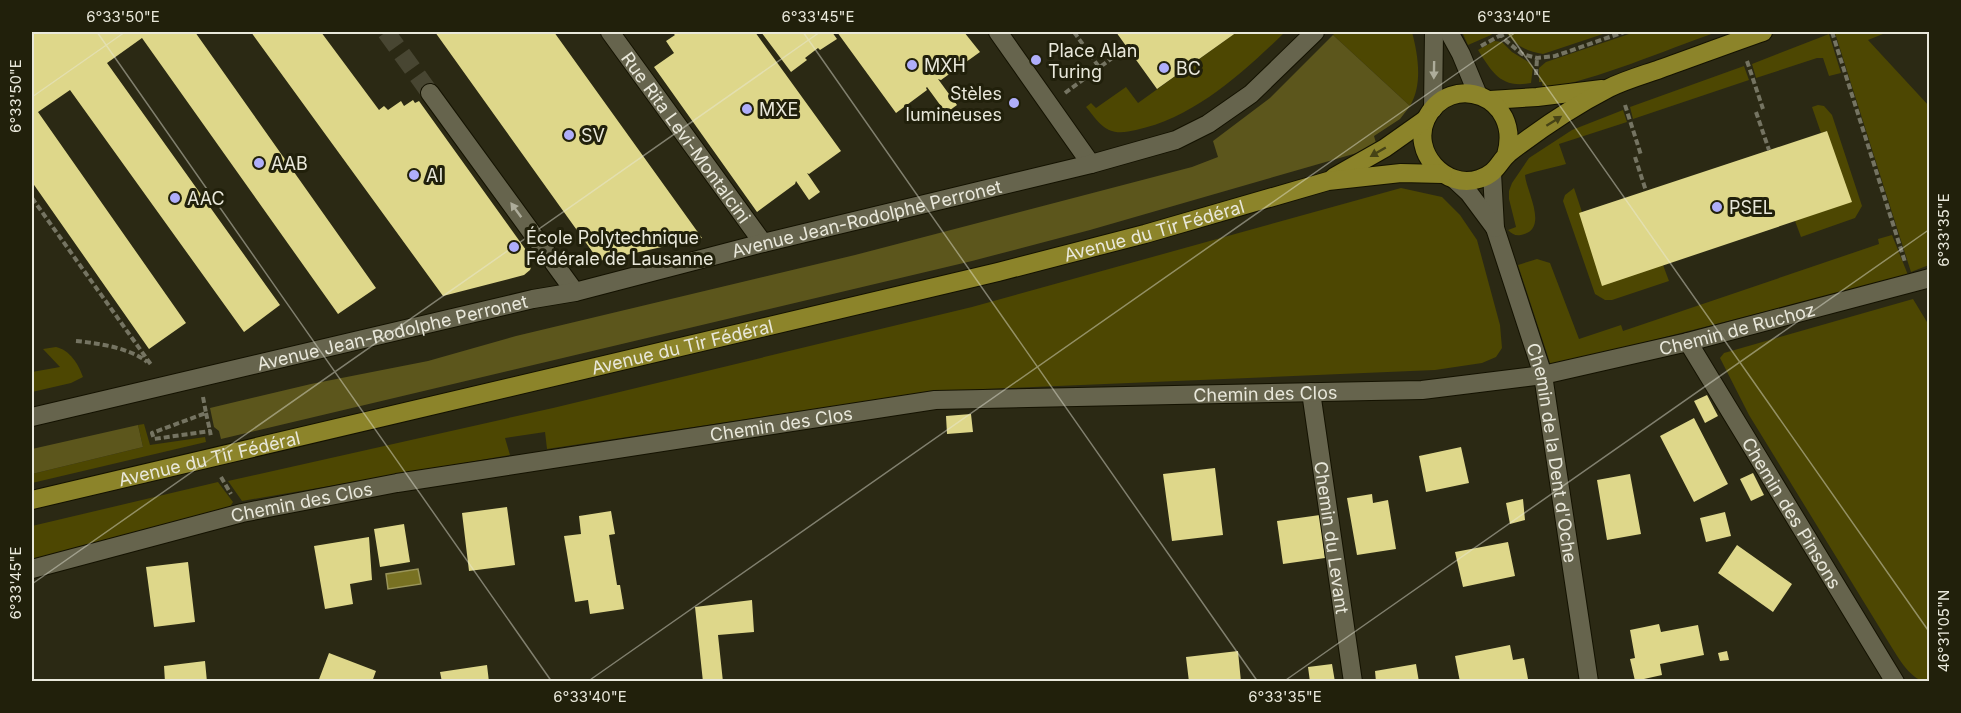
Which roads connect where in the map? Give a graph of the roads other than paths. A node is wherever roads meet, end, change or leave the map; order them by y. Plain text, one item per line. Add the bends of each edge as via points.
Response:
1 (610, 32) edge
2 (998, 32) edge
3 (1315, 32) edge
4 (1434, 32) edge
5 (1449, 32) edge
6 (1763, 32) edge
7 (1610, 88) junction
8 (430, 93) tunnel mouth
9 (1484, 97) junction
10 (1430, 114) junction
11 (1506, 155) junction
12 (1091, 164) junction
13 (1492, 173) junction
14 (1449, 177) junction
15 (1328, 181) junction
16 (1495, 228) junction
17 (762, 243) junction
18 (1922, 281) edge
19 (575, 291) junction
20 (1688, 342) junction
21 (1543, 375) junction
22 (1311, 392) junction
23 (32, 417) edge
24 (32, 500) edge
25 (32, 569) edge
26 (1353, 681) edge
27 (1589, 681) edge
28 (1895, 681) edge

1 - 17 street, Rue Rita Levi-Montalcini
2 - 12 street
3 - 12 street, Avenue Jean-Rodolphe Perronet via 1251,94 1208,124 1176,140
4 -> 10 street
5 - 9 street
6 - 7 main road
7 - 9 main road via 1538,97
11 -> 7 main road via 1547,125
19 -> 8 street
9 - 10 main road via 1453,95 1442,100
9 - 11 main road via 1502,113 1510,130
10 - 14 main road via 1423,144 1434,166
10 -> 15 main road, Avenue du Tir Fédéral via 1385,148
11 - 13 main road
12 - 17 street, Avenue Jean-Rodolphe Perronet
13 - 14 main road via 1474,180
13 - 16 street, Chemin de la Dent d'Oche
14 - 15 main road, Avenue du Tir Fédéral via 1401,173
14 - 16 street, Chemin de la Dent d'Oche via 1469,193
15 - 24 main road, Avenue du Tir Fédéral via 987,275
16 - 21 street, Chemin de la Dent d'Oche
17 - 19 street, Avenue Jean-Rodolphe Perronet
18 - 20 street, Chemin de Ruchoz
19 - 23 street, Avenue Jean-Rodolphe Perronet
20 - 21 street, Chemin de Ruchoz
20 - 28 street, Chemin des Pinsons
21 - 22 street, Chemin des Clos via 1422,390
21 - 27 street, Chemin de la Dent d'Oche
22 - 25 street, Chemin des Clos via 935,400 397,483 242,513
22 - 26 street, Chemin du Levant

